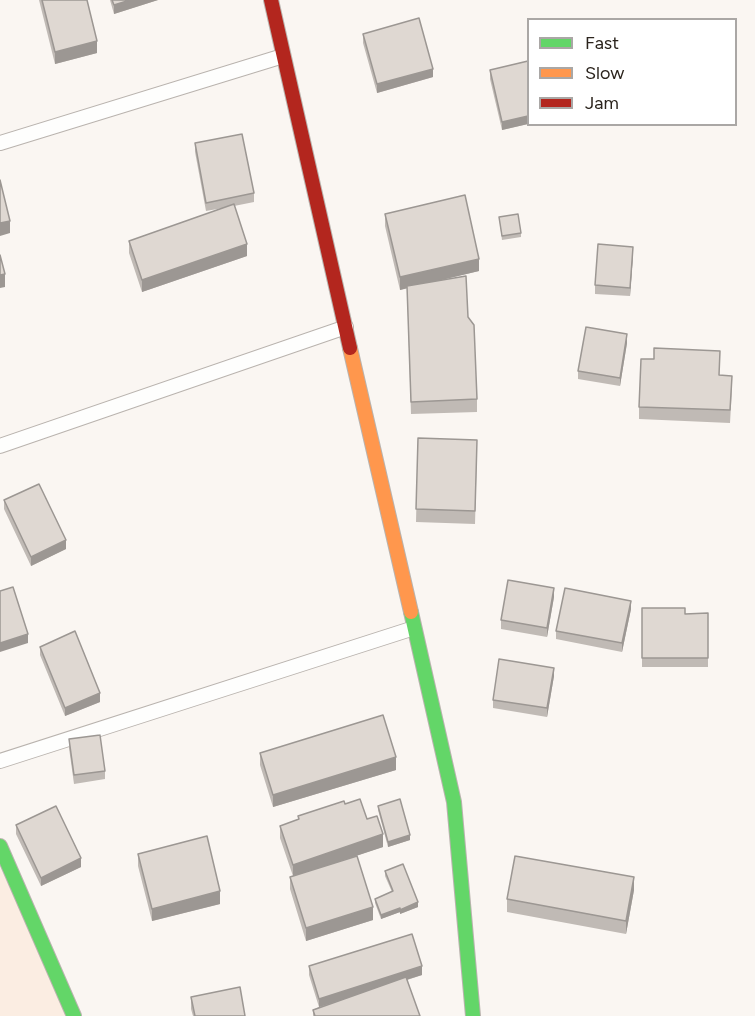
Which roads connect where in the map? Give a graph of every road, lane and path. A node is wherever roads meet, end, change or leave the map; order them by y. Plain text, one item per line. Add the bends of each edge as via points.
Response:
1 (271, 0) edge
2 (284, 56) junction
3 (0, 143) edge
4 (346, 327) junction
5 (0, 446) edge
6 (414, 628) junction
7 (0, 761) edge
8 (0, 846) edge
9 (74, 1016) edge
10 (473, 1016) edge

1 - 2 street
2 - 3 lane
2 - 4 street
4 - 5 lane
4 - 6 street
6 - 7 lane
6 - 10 street via 454,802
8 - 9 street

